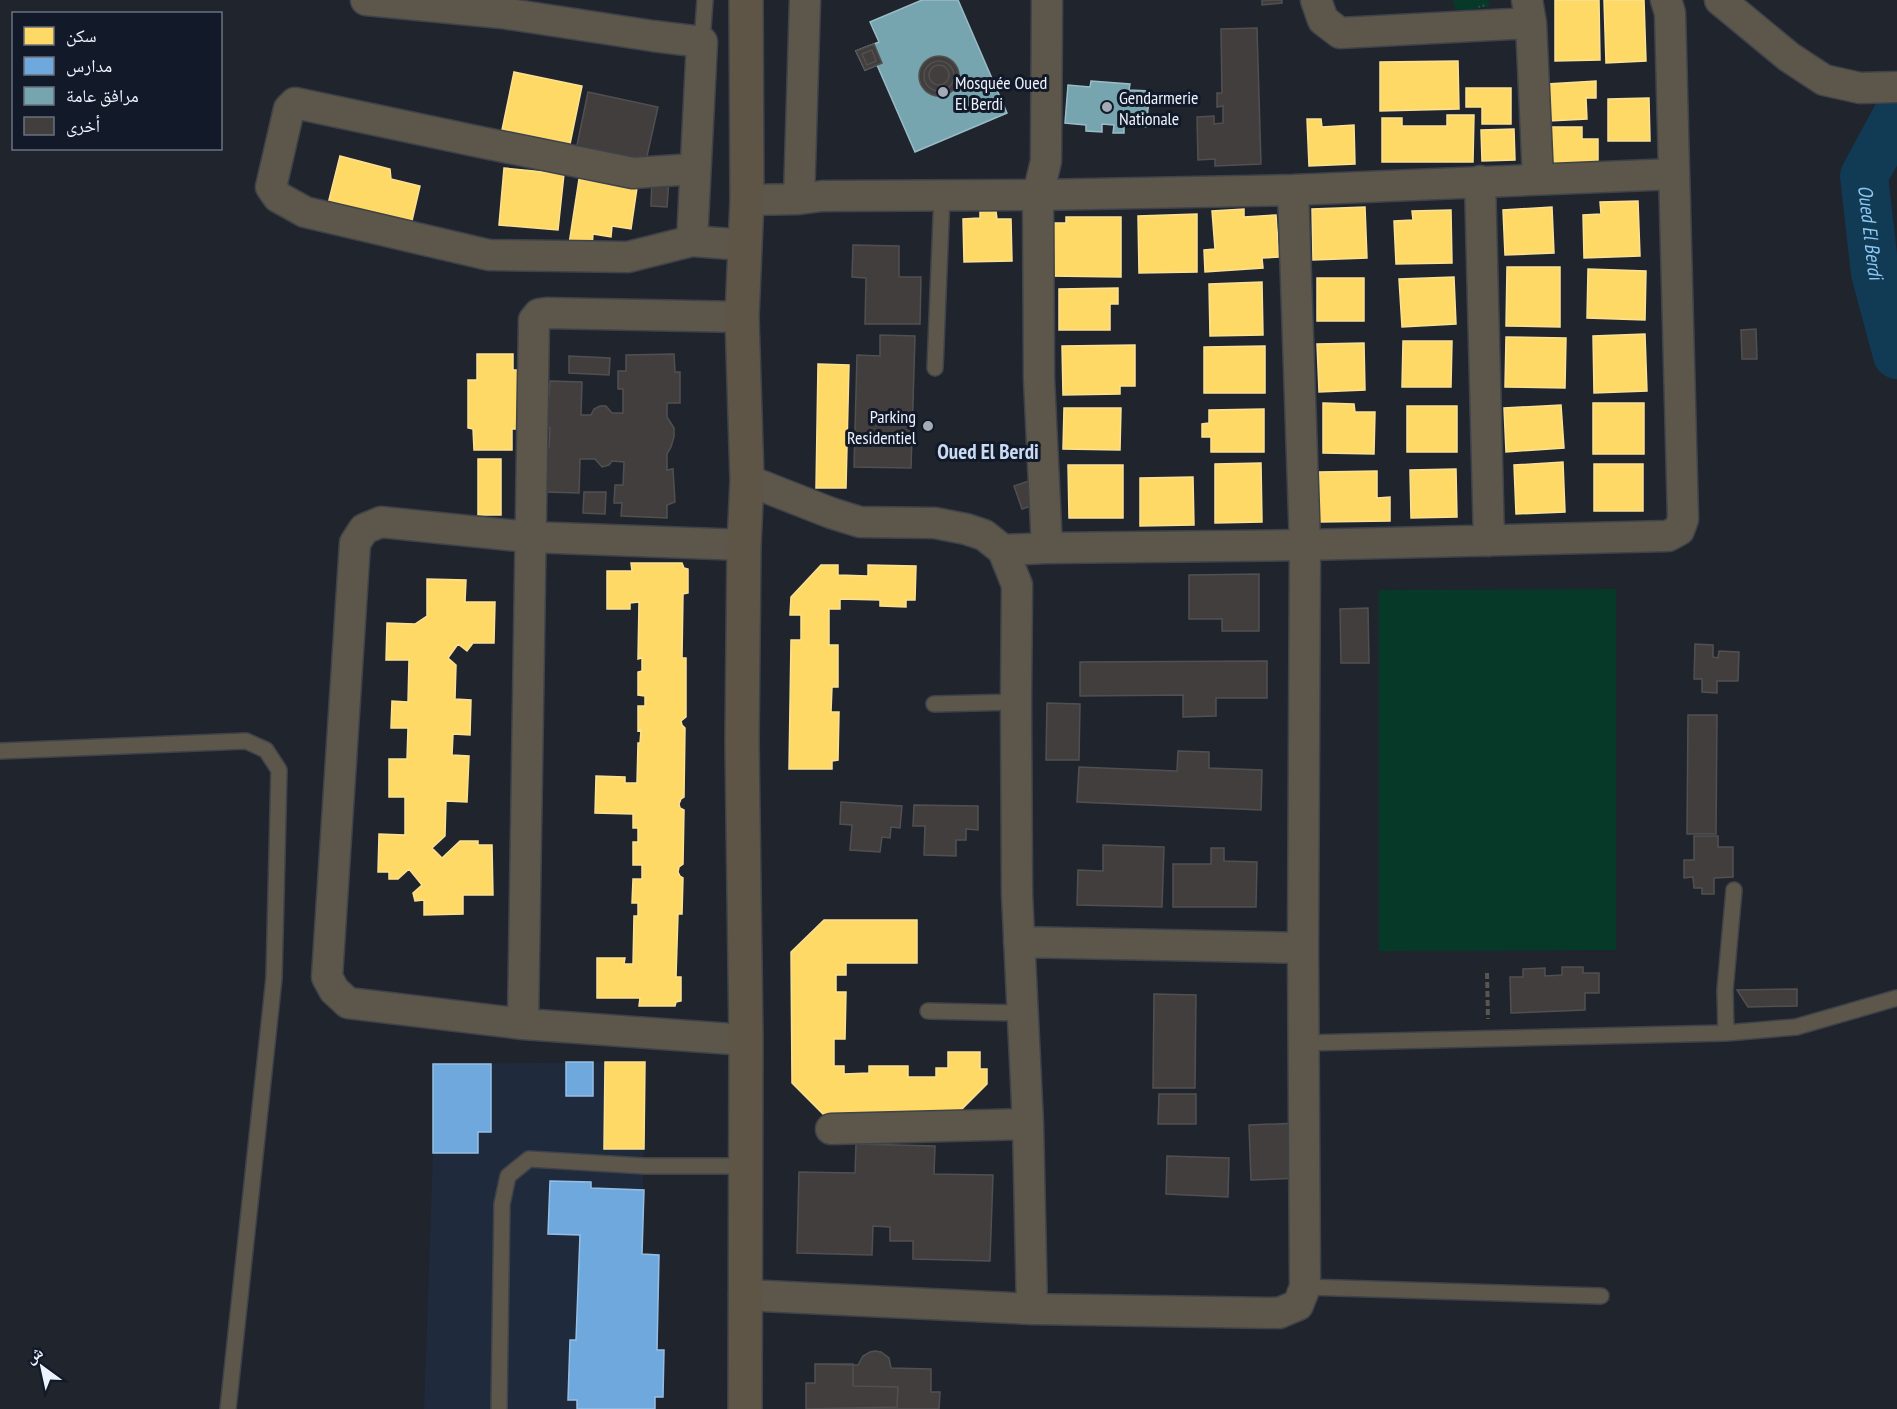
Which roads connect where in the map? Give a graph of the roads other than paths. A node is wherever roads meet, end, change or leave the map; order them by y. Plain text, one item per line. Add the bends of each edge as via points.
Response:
1 (366, 0) edge
2 (705, 0) edge
3 (746, 0) edge
4 (806, 0) edge
5 (1047, 0) edge
6 (1316, 0) edge
7 (1666, 0) edge
8 (1720, 0) edge
9 (1529, 12) edge
10 (702, 42) junction
11 (1897, 87) edge
12 (695, 169) junction
13 (1674, 174) junction
14 (1538, 178) junction
15 (1480, 181) junction
16 (1293, 190) junction
17 (942, 195) junction
18 (1038, 195) junction
19 (800, 199) junction
20 (747, 200) junction
21 (692, 241) junction
22 (744, 245) junction
23 (742, 317) junction
24 (935, 368) dead end
25 (747, 480) junction
26 (529, 537) junction
27 (1489, 542) junction
28 (744, 545) junction
29 (1305, 545) junction
30 (1047, 548) junction
31 (1003, 550) junction
32 (1016, 702) junction
33 (934, 704) dead end
34 (0, 751) edge
35 (1734, 890) dead end
36 (1019, 942) junction
37 (1303, 948) junction
38 (1897, 998) edge
39 (928, 1011) dead end
40 (1022, 1013) junction
41 (523, 1024) junction
42 (1726, 1033) junction
43 (746, 1040) junction
44 (1304, 1043) junction
45 (1029, 1124) junction
46 (831, 1129) dead end
47 (747, 1166) junction
48 (1305, 1287) junction
49 (744, 1295) junction
50 (1601, 1296) dead end
51 (1032, 1309) junction
52 (228, 1409) edge
53 (499, 1409) edge
54 (745, 1409) edge

1 - 10 street via 502,13
2 - 10 lane
3 - 20 main road
4 - 19 street
5 - 18 street via 1046,161
6 - 9 street via 1323,20 1340,33
7 - 13 street via 1670,13
8 - 11 street via 1789,57 1824,80 1860,88
9 - 14 street
10 - 12 street
12 - 21 street
12 - 21 street via 633,172 295,103 289,109 271,187 278,197 305,212 489,255 628,257
13 - 14 street
13 - 27 street via 1683,519 1679,530 1668,536
14 - 15 street
15 - 16 street
15 - 27 street
16 - 18 street
16 - 29 street
17 - 18 street
17 - 19 street
17 - 24 lane
18 - 30 street via 1039,378
19 - 20 street
20 - 22 main road
21 - 22 street
22 - 23 main road
23 - 25 main road
23 - 26 street via 539,314 534,320
25 - 28 main road
25 - 31 street via 860,522 935,523 966,528 984,535
26 - 28 street
26 - 41 street
26 - 41 street via 381,522 364,530 355,543 327,977 348,1003
27 - 29 street
28 - 43 main road
29 - 30 street
29 - 37 street
30 - 31 street
31 - 32 street via 1017,585
32 - 33 lane
32 - 36 street
34 - 52 lane via 246,741 266,750 279,770 274,978
35 - 42 lane via 1725,990
36 - 37 street
36 - 40 street
37 - 44 street
38 - 42 lane via 1796,1027
39 - 40 lane
40 - 45 street
41 - 43 street
42 - 44 lane
43 - 47 main road
44 - 48 street
45 - 46 street
45 - 51 street
47 - 49 main road
47 - 53 lane via 529,1160 508,1176 502,1204
48 - 50 lane
48 - 51 street via 1298,1305 1279,1313
49 - 51 street
49 - 54 main road

